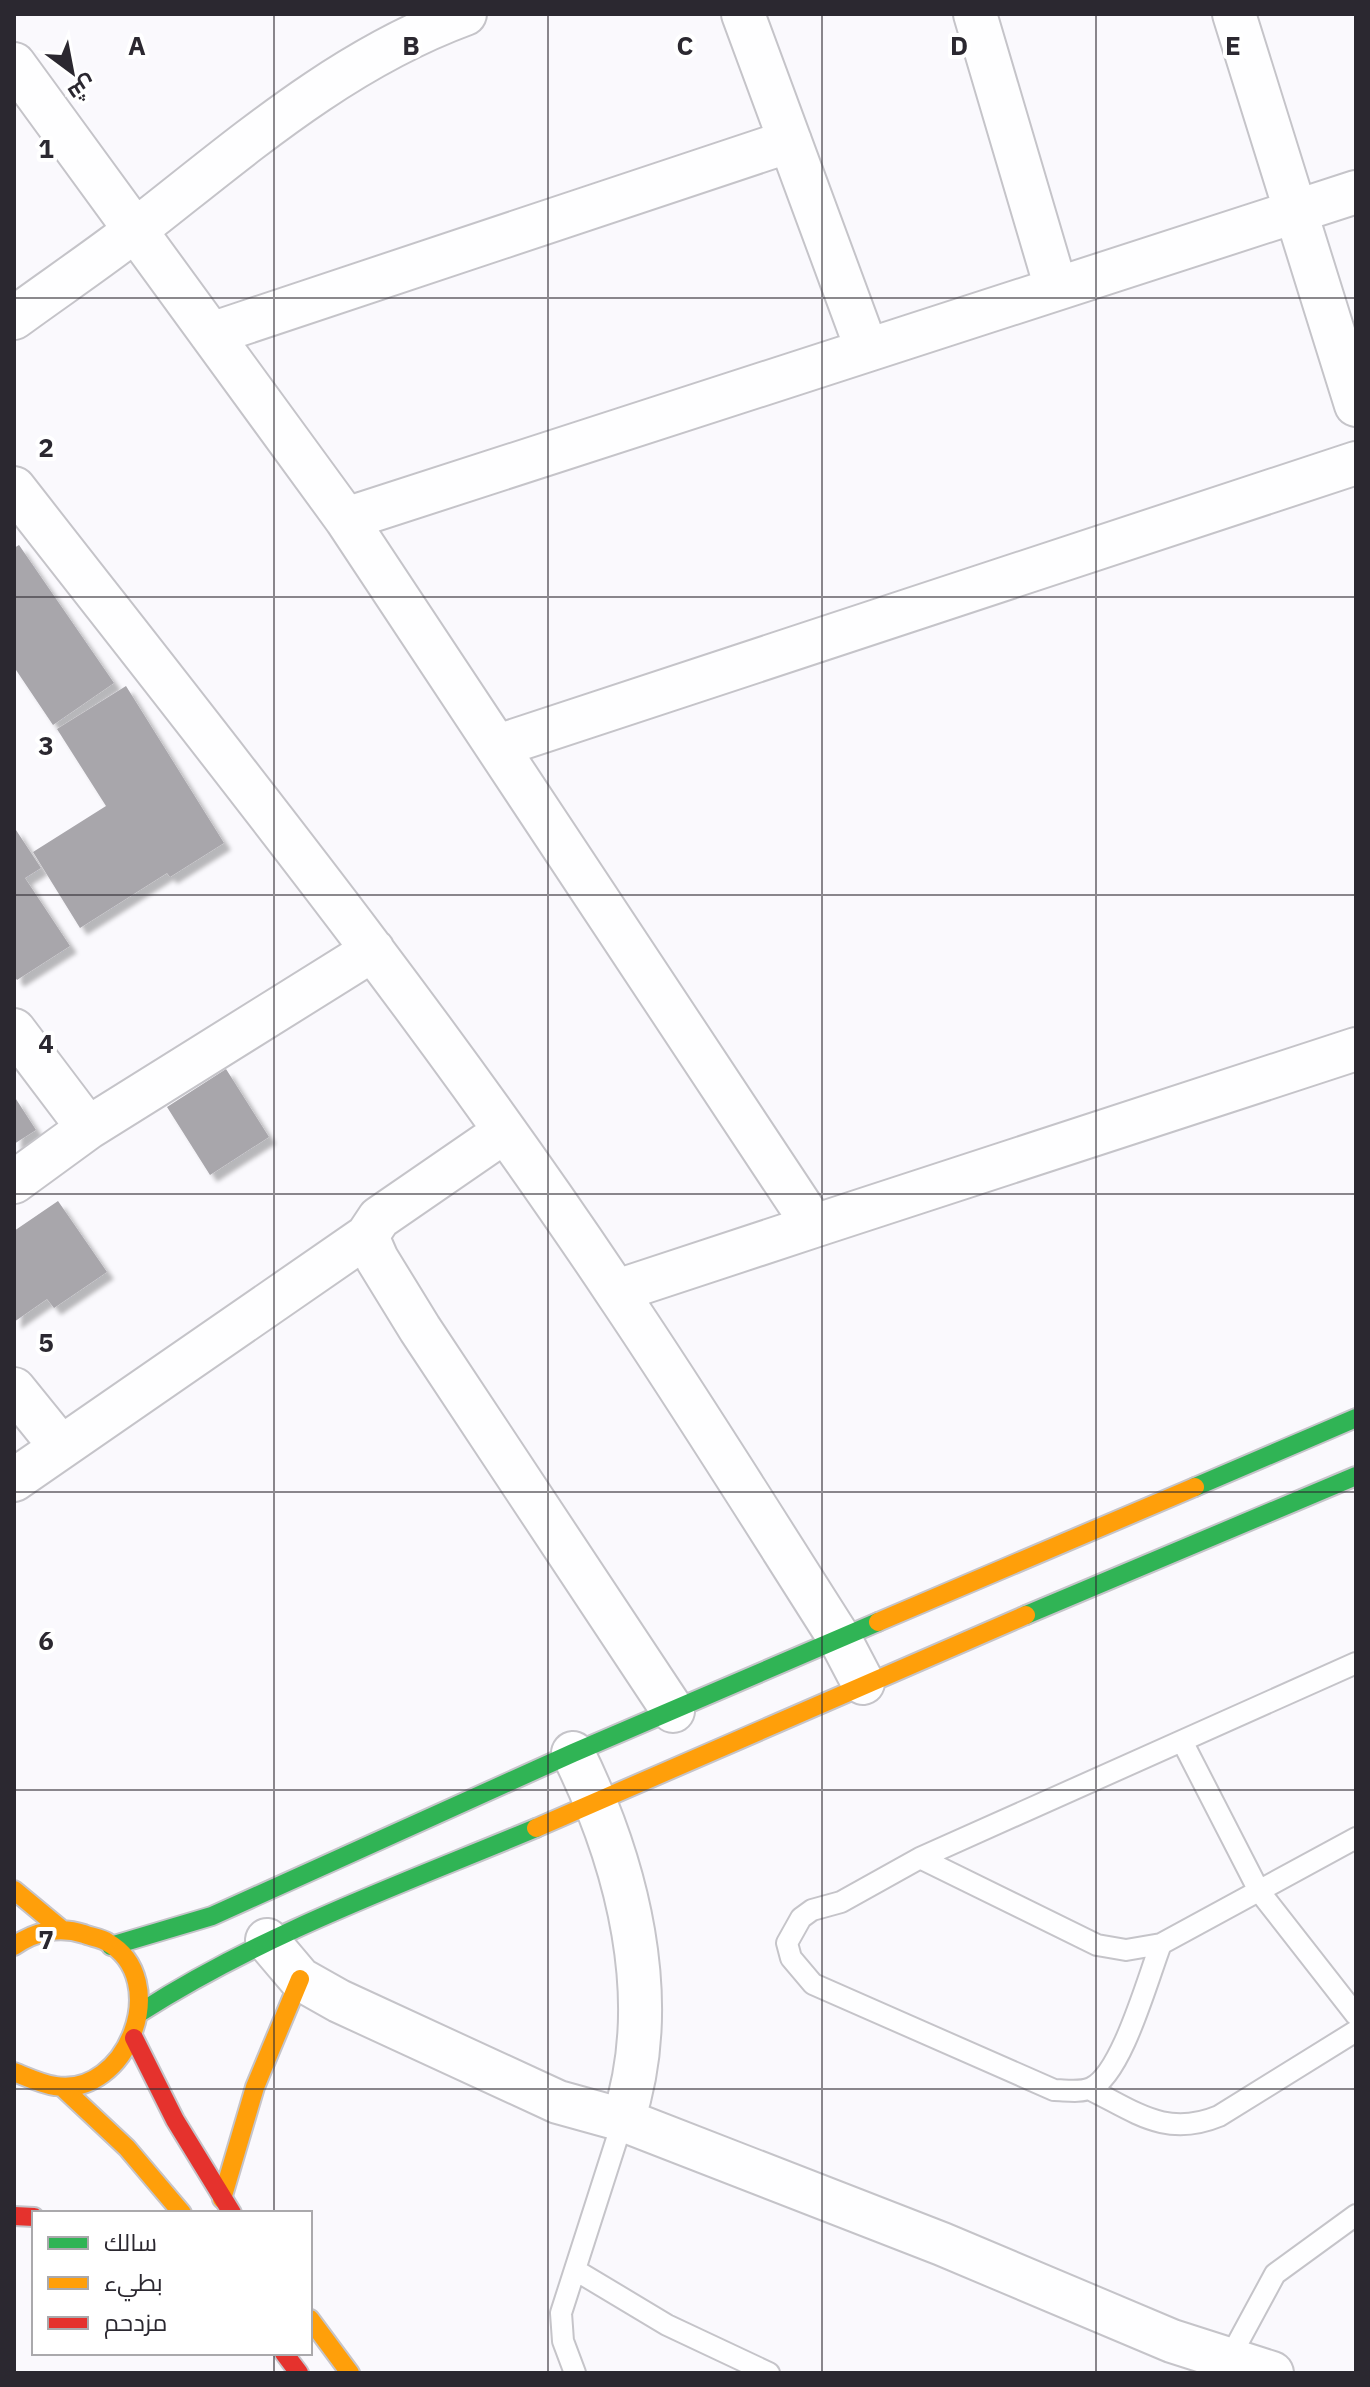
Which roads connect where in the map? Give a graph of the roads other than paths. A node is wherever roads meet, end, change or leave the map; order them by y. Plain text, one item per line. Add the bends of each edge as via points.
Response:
1 (465, 14) edge
2 (743, 14) edge
3 (975, 14) edge
4 (1234, 14) edge
5 (14, 64) edge
6 (790, 141) junction
7 (1356, 192) edge
8 (1294, 212) junction
9 (136, 230) junction
10 (1056, 288) junction
11 (14, 318) edge
12 (211, 334) junction
13 (867, 350) junction
14 (1356, 405) edge
15 (1356, 463) edge
16 (14, 488) edge
17 (346, 519) junction
18 (498, 746) junction
19 (373, 950) junction
20 (14, 1030) edge
21 (1356, 1049) edge
22 (88, 1128) junction
23 (504, 1132) junction
24 (14, 1182) edge
25 (814, 1226) junction
26 (367, 1236) junction
27 (617, 1291) junction
28 (14, 1389) edge
29 (1356, 1418) edge
30 (61, 1447) junction
31 (1356, 1476) edge
32 (14, 1480) edge
33 (841, 1641) junction
34 (1356, 1663) edge
35 (863, 1683) junction
36 (673, 1711) junction
37 (1182, 1741) junction
38 (573, 1753) junction
39 (598, 1803) junction
40 (1356, 1838) edge
41 (920, 1858) junction
42 (14, 1890) edge
43 (1259, 1891) junction
44 (61, 1929) junction
45 (267, 1940) junction
46 (1161, 1944) junction
47 (14, 1946) edge
48 (111, 1946) junction
49 (300, 1979) junction
50 (141, 2012) junction
51 (1356, 2015) edge
52 (1356, 2031) edge
53 (134, 2038) junction
54 (14, 2072) edge
55 (63, 2088) junction
56 (1089, 2089) junction
57 (623, 2120) junction
58 (227, 2206) edge
59 (180, 2211) edge
60 (1356, 2215) edge
61 (577, 2271) junction
62 (312, 2322) edge
63 (286, 2355) edge
64 (1229, 2359) junction
65 (299, 2373) edge
66 (350, 2373) edge
67 (575, 2373) edge
68 (769, 2373) edge
69 (1272, 2373) edge

1 - 9 street via 368,57 322,86
2 - 6 street
3 - 10 street
4 - 8 street
5 - 9 street
6 - 12 street
6 - 13 street
7 - 8 street
8 - 10 street
8 - 14 street
9 - 11 street
9 - 12 street
10 - 13 street
12 - 17 street
13 - 17 street
15 - 18 street
16 - 19 street
17 - 18 street
18 - 25 street
19 - 22 street
19 - 23 street
20 - 22 street
21 - 25 street
22 - 24 street
23 - 26 street via 379,1218
23 - 27 street
25 - 27 street
26 - 30 street
26 - 36 street via 420,1329
27 - 33 street
28 - 30 street
29 - 33 main road
30 - 32 street
31 - 35 main road
33 - 35 street
33 - 36 main road
34 - 37 lane
35 - 39 main road
36 - 38 main road
37 - 41 lane
37 - 43 lane
38 - 39 street
38 - 48 main road via 212,1916
39 - 45 main road
39 - 57 street via 627,1895 636,1966 641,2039 635,2085
40 - 43 lane
41 - 46 lane via 1097,1945 1126,1950
41 - 56 lane via 801,1918 787,1943 801,1973 832,1994 1054,2090
42 - 44 main road
43 - 46 lane
43 - 51 lane
44 - 47 main road
44 - 48 main road
45 - 49 street
45 - 50 main road
46 - 56 lane via 1111,2071
48 - 50 main road via 133,1975
49 - 57 street via 374,2019 558,2102
49 - 58 main road via 251,2093
50 - 53 main road
52 - 56 lane via 1199,2124 1163,2125
53 - 55 main road via 118,2064 93,2081
53 - 58 main road
54 - 55 main road via 28,2088
55 - 59 main road via 127,2148
57 - 61 lane
57 - 64 street via 942,2244 1172,2341
60 - 64 lane via 1275,2274
61 - 67 lane via 561,2313 563,2341
61 - 68 lane via 667,2325
62 - 66 main road
63 - 65 main road
64 - 69 street

